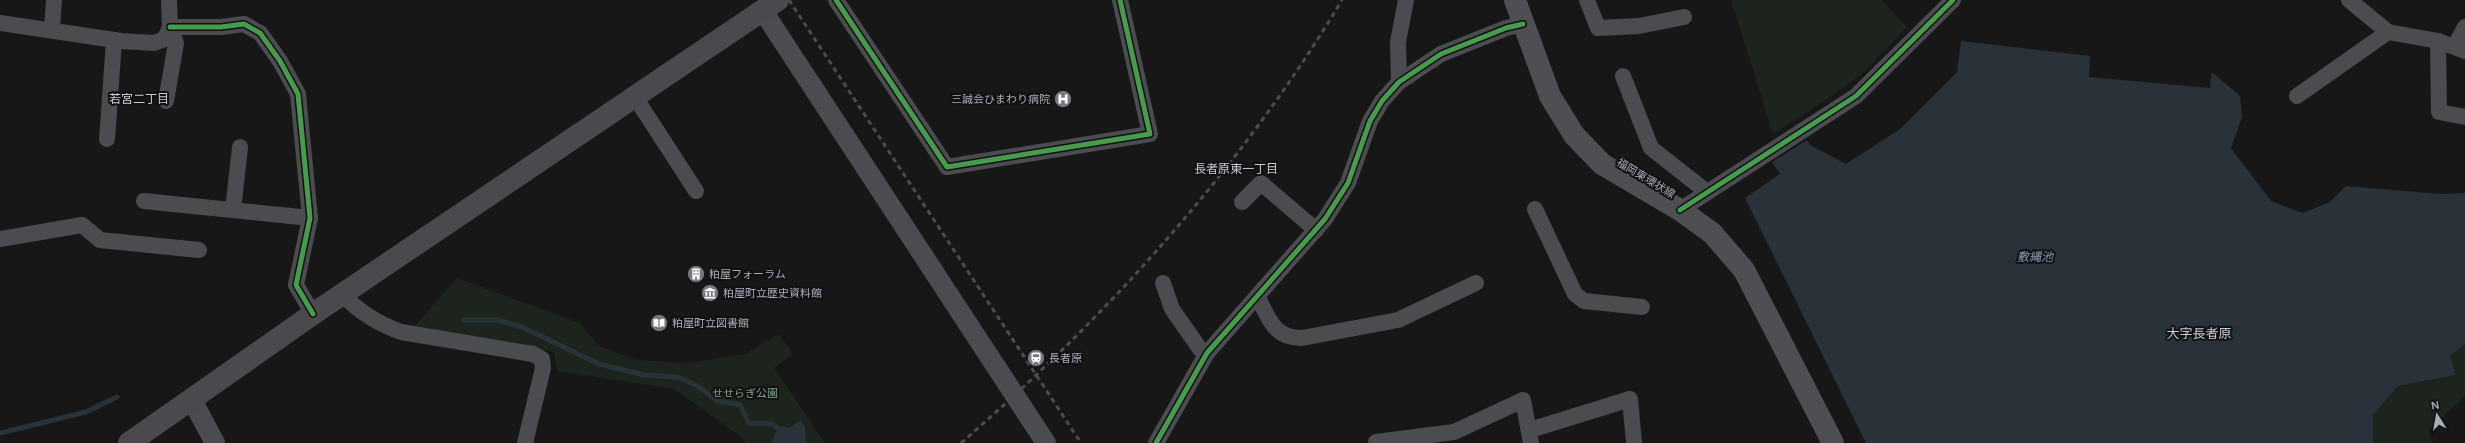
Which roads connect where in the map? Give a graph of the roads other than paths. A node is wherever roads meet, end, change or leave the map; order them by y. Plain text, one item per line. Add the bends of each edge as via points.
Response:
1 (54, 0) edge
2 (170, 0) edge
3 (836, 0) edge
4 (1120, 0) edge
5 (1406, 0) edge
6 (1514, 0) edge
7 (1587, 0) edge
8 (1953, 0) edge
9 (2349, 0) edge
10 (766, 4) edge
11 (1684, 17) dead end
12 (0, 23) edge
13 (1523, 24) junction
14 (170, 27) junction
15 (2465, 27) edge
16 (52, 30) junction
17 (2388, 32) junction
18 (114, 40) junction
19 (2438, 41) junction
20 (2460, 49) edge
21 (1624, 76) dead end
22 (1398, 82) junction
23 (2297, 96) dead end
24 (635, 97) junction
25 (166, 101) dead end
26 (2465, 117) edge
27 (107, 139) dead end
28 (240, 147) dead end
29 (696, 191) dead end
30 (1707, 192) junction
31 (144, 201) dead end
32 (1242, 202) dead end
33 (1535, 209) dead end
34 (233, 210) junction
35 (1680, 210) junction
36 (310, 218) junction
37 (1316, 230) junction
38 (0, 239) edge
39 (199, 250) dead end
40 (1163, 283) dead end
41 (1476, 283) dead end
42 (343, 295) junction
43 (1257, 296) junction
44 (1642, 307) dead end
45 (313, 314) junction
46 (1207, 353) junction
47 (192, 400) junction
48 (1531, 437) edge
49 (1376, 442) dead end
50 (129, 443) edge
51 (215, 443) edge
52 (525, 443) edge
53 (1046, 443) edge
54 (1156, 443) edge
55 (1634, 443) edge
56 (1833, 443) edge

1 - 16 street
2 - 14 street
3 - 4 street via 947,167 1150,134
5 - 22 street via 1398,42
6 - 13 main road, 福岡東環状線
7 - 11 street via 1598,28 1639,26
8 - 30 street via 1856,96
9 - 17 street
10 - 24 main road
10 - 53 street
12 - 16 street
13 - 22 street via 1506,28 1441,54
13 - 35 main road, 福岡東環状線 via 1550,96 1574,135 1602,164
14 - 18 street via 165,39 154,44
14 - 25 street via 176,43
14 - 36 street via 221,27 244,24 260,33 280,61 298,94
15 - 20 street
16 - 18 street
17 - 19 street
17 - 23 street
18 - 27 street
19 - 20 street
19 - 26 street via 2439,112
21 - 30 street via 1651,148
22 - 37 street via 1370,121 1348,183
24 - 29 street
24 - 42 main road
28 - 34 street
30 - 35 street
31 - 34 street
32 - 37 street via 1261,183
33 - 44 street via 1575,294 1584,301
34 - 36 street
35 - 56 main road, 福岡東環状線 via 1712,233 1744,270
36 - 45 street via 296,285
37 - 43 street
38 - 39 street via 82,225 100,240
40 - 46 street via 1172,309 1200,349
41 - 43 street via 1398,320 1302,338 1288,338 1276,329
42 - 45 main road
42 - 52 street via 382,325 402,332 533,354 542,359 543,368
43 - 46 street
45 - 47 main road
46 - 54 street
47 - 50 main road
47 - 51 street
48 - 49 street via 1523,400 1454,432
48 - 55 street via 1630,399

